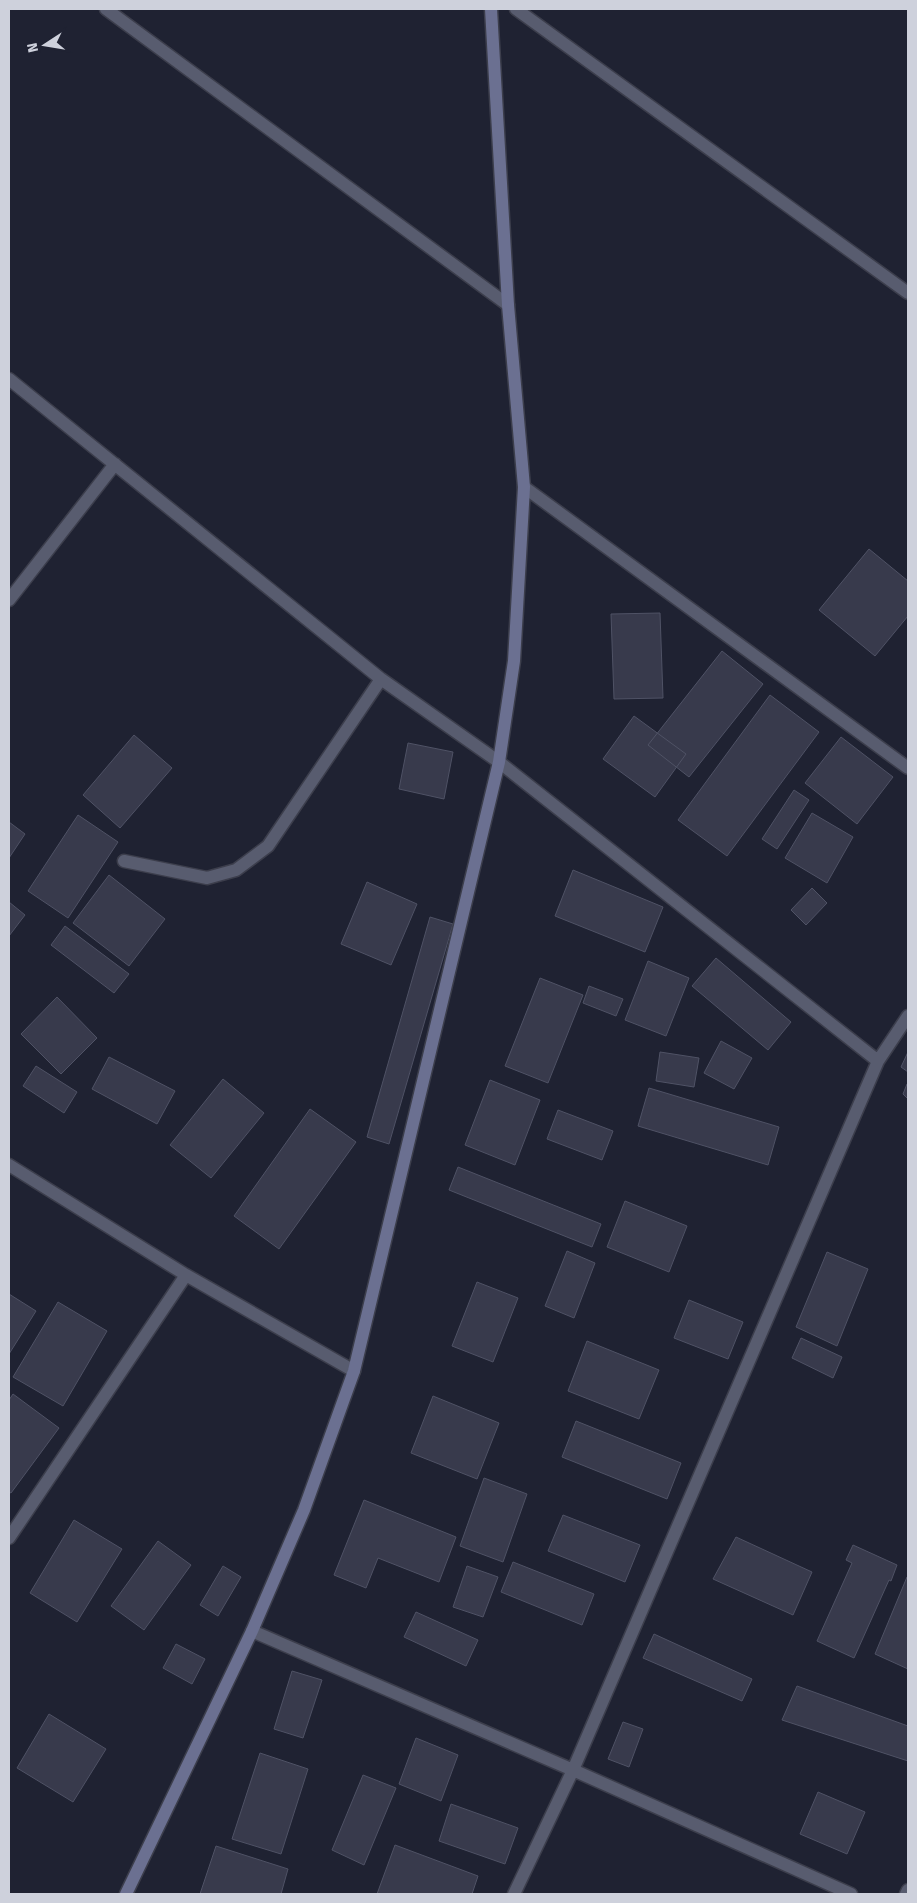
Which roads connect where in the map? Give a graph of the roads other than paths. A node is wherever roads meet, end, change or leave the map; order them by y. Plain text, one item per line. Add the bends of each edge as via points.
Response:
1 (106, 9) edge
2 (491, 9) edge
3 (516, 9) edge
4 (908, 292) edge
5 (508, 305) junction
6 (9, 380) edge
7 (115, 464) junction
8 (524, 487) junction
9 (9, 600) edge
10 (381, 679) junction
11 (499, 762) junction
12 (908, 768) edge
13 (124, 861) dead end
14 (908, 1016) edge
15 (878, 1061) junction
16 (9, 1165) edge
17 (186, 1275) junction
18 (354, 1371) junction
19 (9, 1538) edge
20 (252, 1631) junction
21 (573, 1770) junction
22 (908, 1890) edge
23 (126, 1894) edge
24 (514, 1894) edge
25 (851, 1894) edge
26 (906, 1894) edge

1 - 5 street
2 - 5 street
3 - 4 street
5 - 8 street
6 - 7 street
7 - 9 street
7 - 10 street
8 - 11 street via 514,660
8 - 12 street
10 - 11 street
10 - 13 street via 268,846 236,870 207,878
11 - 15 street
11 - 18 street
14 - 15 street
15 - 21 street
16 - 17 street
17 - 18 street
17 - 19 street
18 - 20 street via 304,1510
20 - 21 street
20 - 23 street
21 - 24 street
21 - 25 street
22 - 26 street

